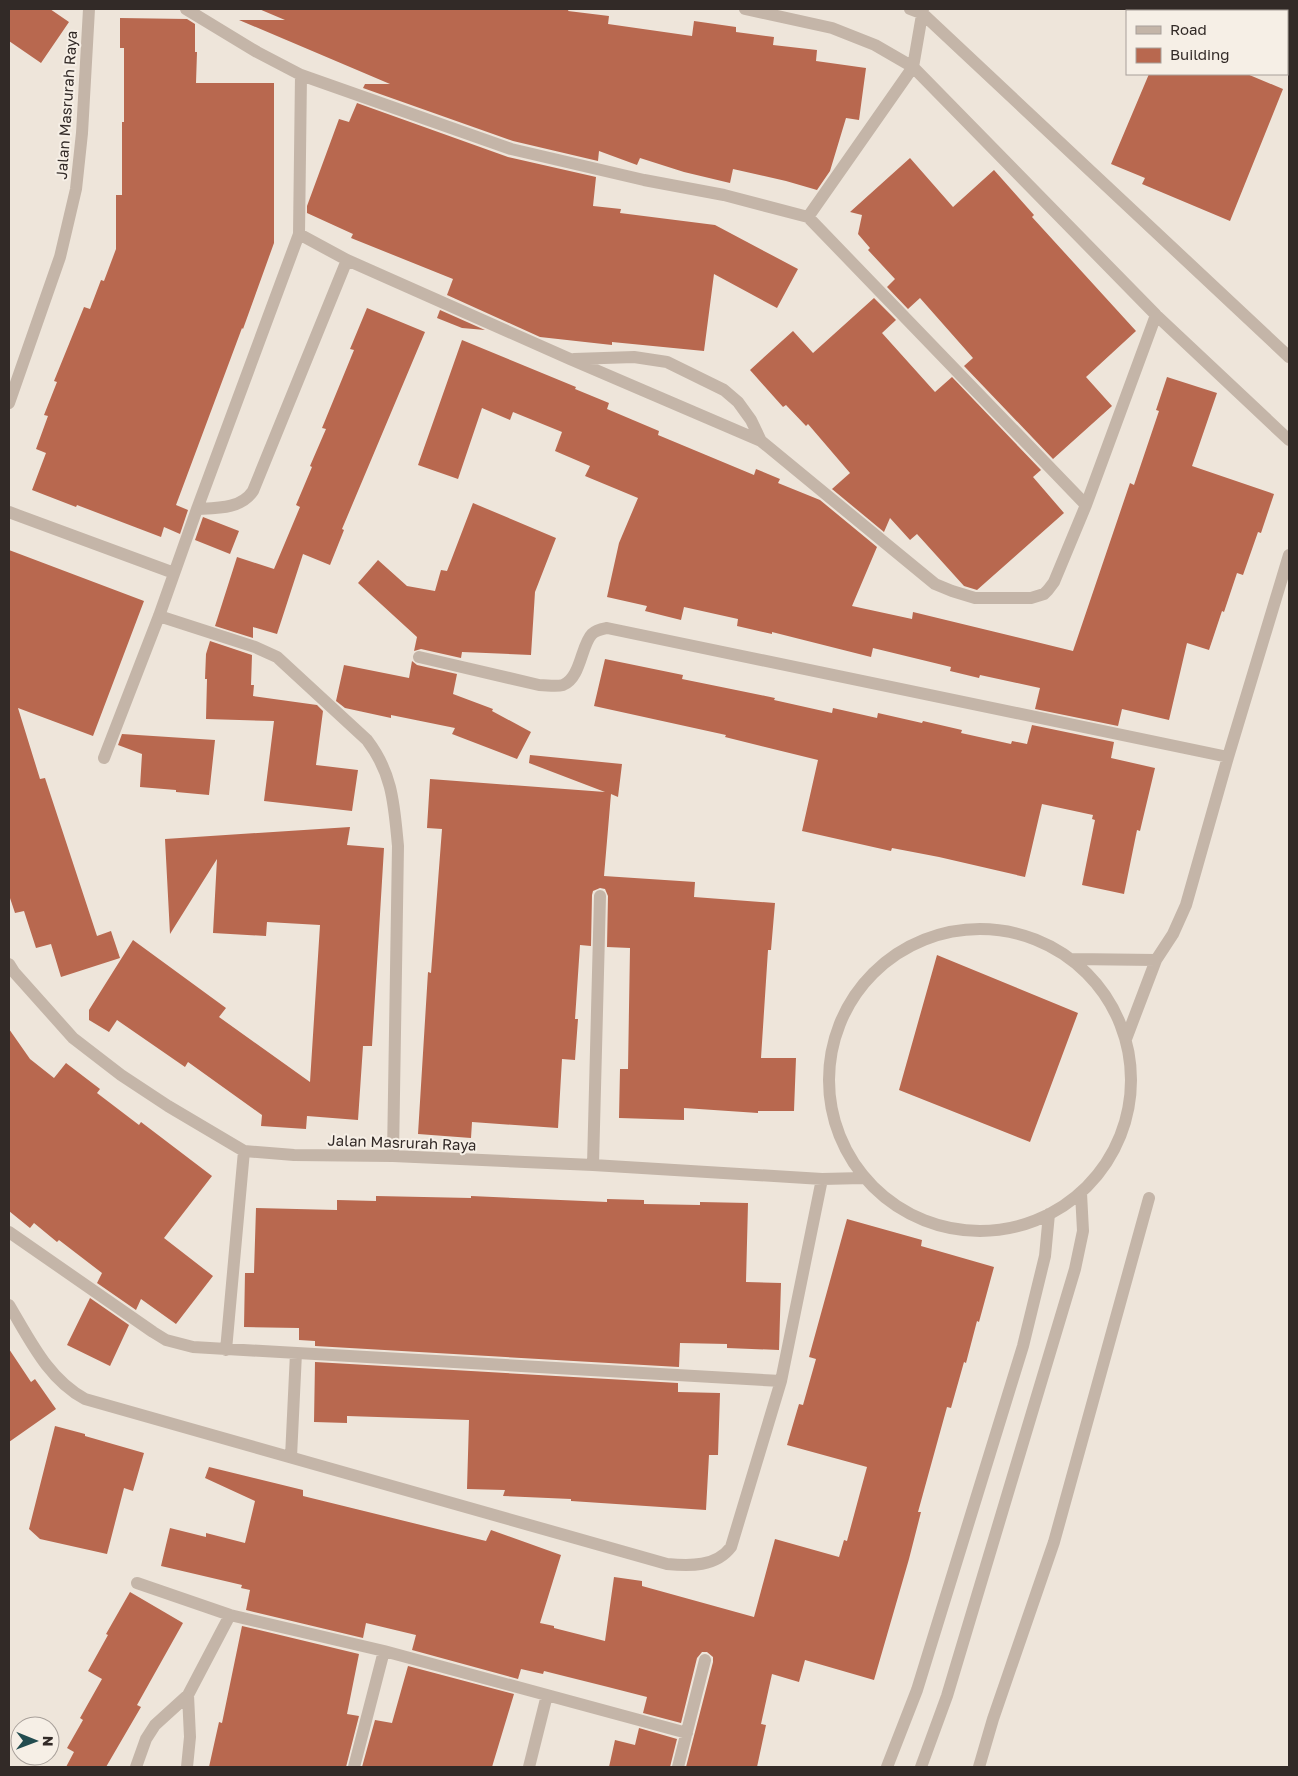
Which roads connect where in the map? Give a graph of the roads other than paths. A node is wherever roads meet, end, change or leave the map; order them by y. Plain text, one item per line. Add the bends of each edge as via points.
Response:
1 (89, 9) edge
2 (186, 9) edge
3 (745, 9) edge
4 (910, 9) edge
5 (923, 11) edge
6 (913, 67) junction
7 (301, 75) junction
8 (808, 217) junction
9 (299, 234) junction
10 (346, 260) junction
11 (1156, 315) junction
12 (1289, 357) edge
13 (570, 359) junction
14 (9, 403) edge
15 (1289, 440) edge
16 (761, 441) junction
17 (1086, 505) junction
18 (197, 509) junction
19 (9, 512) edge
20 (1289, 555) edge
21 (174, 573) junction
22 (159, 616) junction
23 (419, 657) dead end
24 (1228, 757) junction
25 (104, 758) dead end
26 (600, 896) dead end
27 (1072, 959) junction
28 (1156, 960) junction
29 (9, 964) edge
30 (1126, 1039) junction
31 (244, 1151) junction
32 (393, 1156) junction
33 (593, 1165) junction
34 (863, 1178) junction
35 (822, 1179) junction
36 (1081, 1193) junction
37 (1148, 1198) dead end
38 (1049, 1214) junction
39 (9, 1232) edge
40 (9, 1305) edge
41 (226, 1350) junction
42 (296, 1353) junction
43 (781, 1381) junction
44 (291, 1457) junction
45 (137, 1583) dead end
46 (230, 1615) junction
47 (384, 1651) junction
48 (705, 1660) dead end
49 (188, 1694) junction
50 (547, 1695) junction
51 (687, 1733) junction
52 (136, 1767) edge
53 (187, 1767) edge
54 (354, 1767) edge
55 (529, 1767) edge
56 (678, 1767) edge
57 (887, 1767) edge
58 (921, 1767) edge
59 (979, 1767) edge

1 - 14 street, Jalan Masrurah Raya via 76,189 60,257
2 - 7 street
3 - 6 street via 832,28 875,45
4 - 5 street
5 - 6 street
5 - 12 street
6 - 8 street
6 - 11 street
7 - 8 street via 511,149 724,195
7 - 9 street
8 - 17 street
9 - 10 street
9 - 18 street
10 - 13 street
10 - 18 street via 253,491 249,497 235,504
11 - 15 street
11 - 17 street
13 - 16 street
13 - 16 street via 634,357 667,362 724,390 738,402
16 - 17 street via 935,584 976,598 1031,598 1044,594 1054,582
18 - 21 street
19 - 21 street
20 - 24 street
21 - 22 street
22 - 25 street
22 - 32 street via 256,646 277,657 367,740 385,768 398,846
23 - 24 street via 553,686 564,684 573,677 592,634 607,628
24 - 28 street via 1186,905
26 - 33 street
27 - 28 street
27 - 30 street via 1106,994
27 - 34 street via 1028,935 981,927 932,935 888,958 855,993 834,1038 828,1086 838,1135
28 - 30 street
29 - 31 street, Jalan Masrurah Raya via 73,1038 160,1101
30 - 36 street via 1131,1088 1121,1135 1102,1169
31 - 32 street, Jalan Masrurah Raya
31 - 41 street
32 - 33 street, Jalan Masrurah Raya
33 - 35 street, Jalan Masrurah Raya
34 - 35 street, Jalan Masrurah Raya
34 - 38 street via 899,1209 942,1228 989,1232
35 - 43 street
36 - 38 street
36 - 58 street via 1083,1230 1076,1269 947,1696
37 - 59 street via 1054,1542
38 - 57 street via 1045,1256 1023,1346 917,1690
39 - 41 street via 166,1340 193,1348
40 - 44 street via 49,1370 70,1391 85,1399
41 - 42 street
42 - 43 street
42 - 44 street
43 - 44 street via 731,1547 720,1558 698,1565 667,1564
45 - 46 street
46 - 47 street
46 - 49 street
47 - 50 street
47 - 54 street
48 - 51 street
49 - 52 street via 146,1739
49 - 53 street via 190,1738
50 - 51 street
50 - 55 street
51 - 56 street

